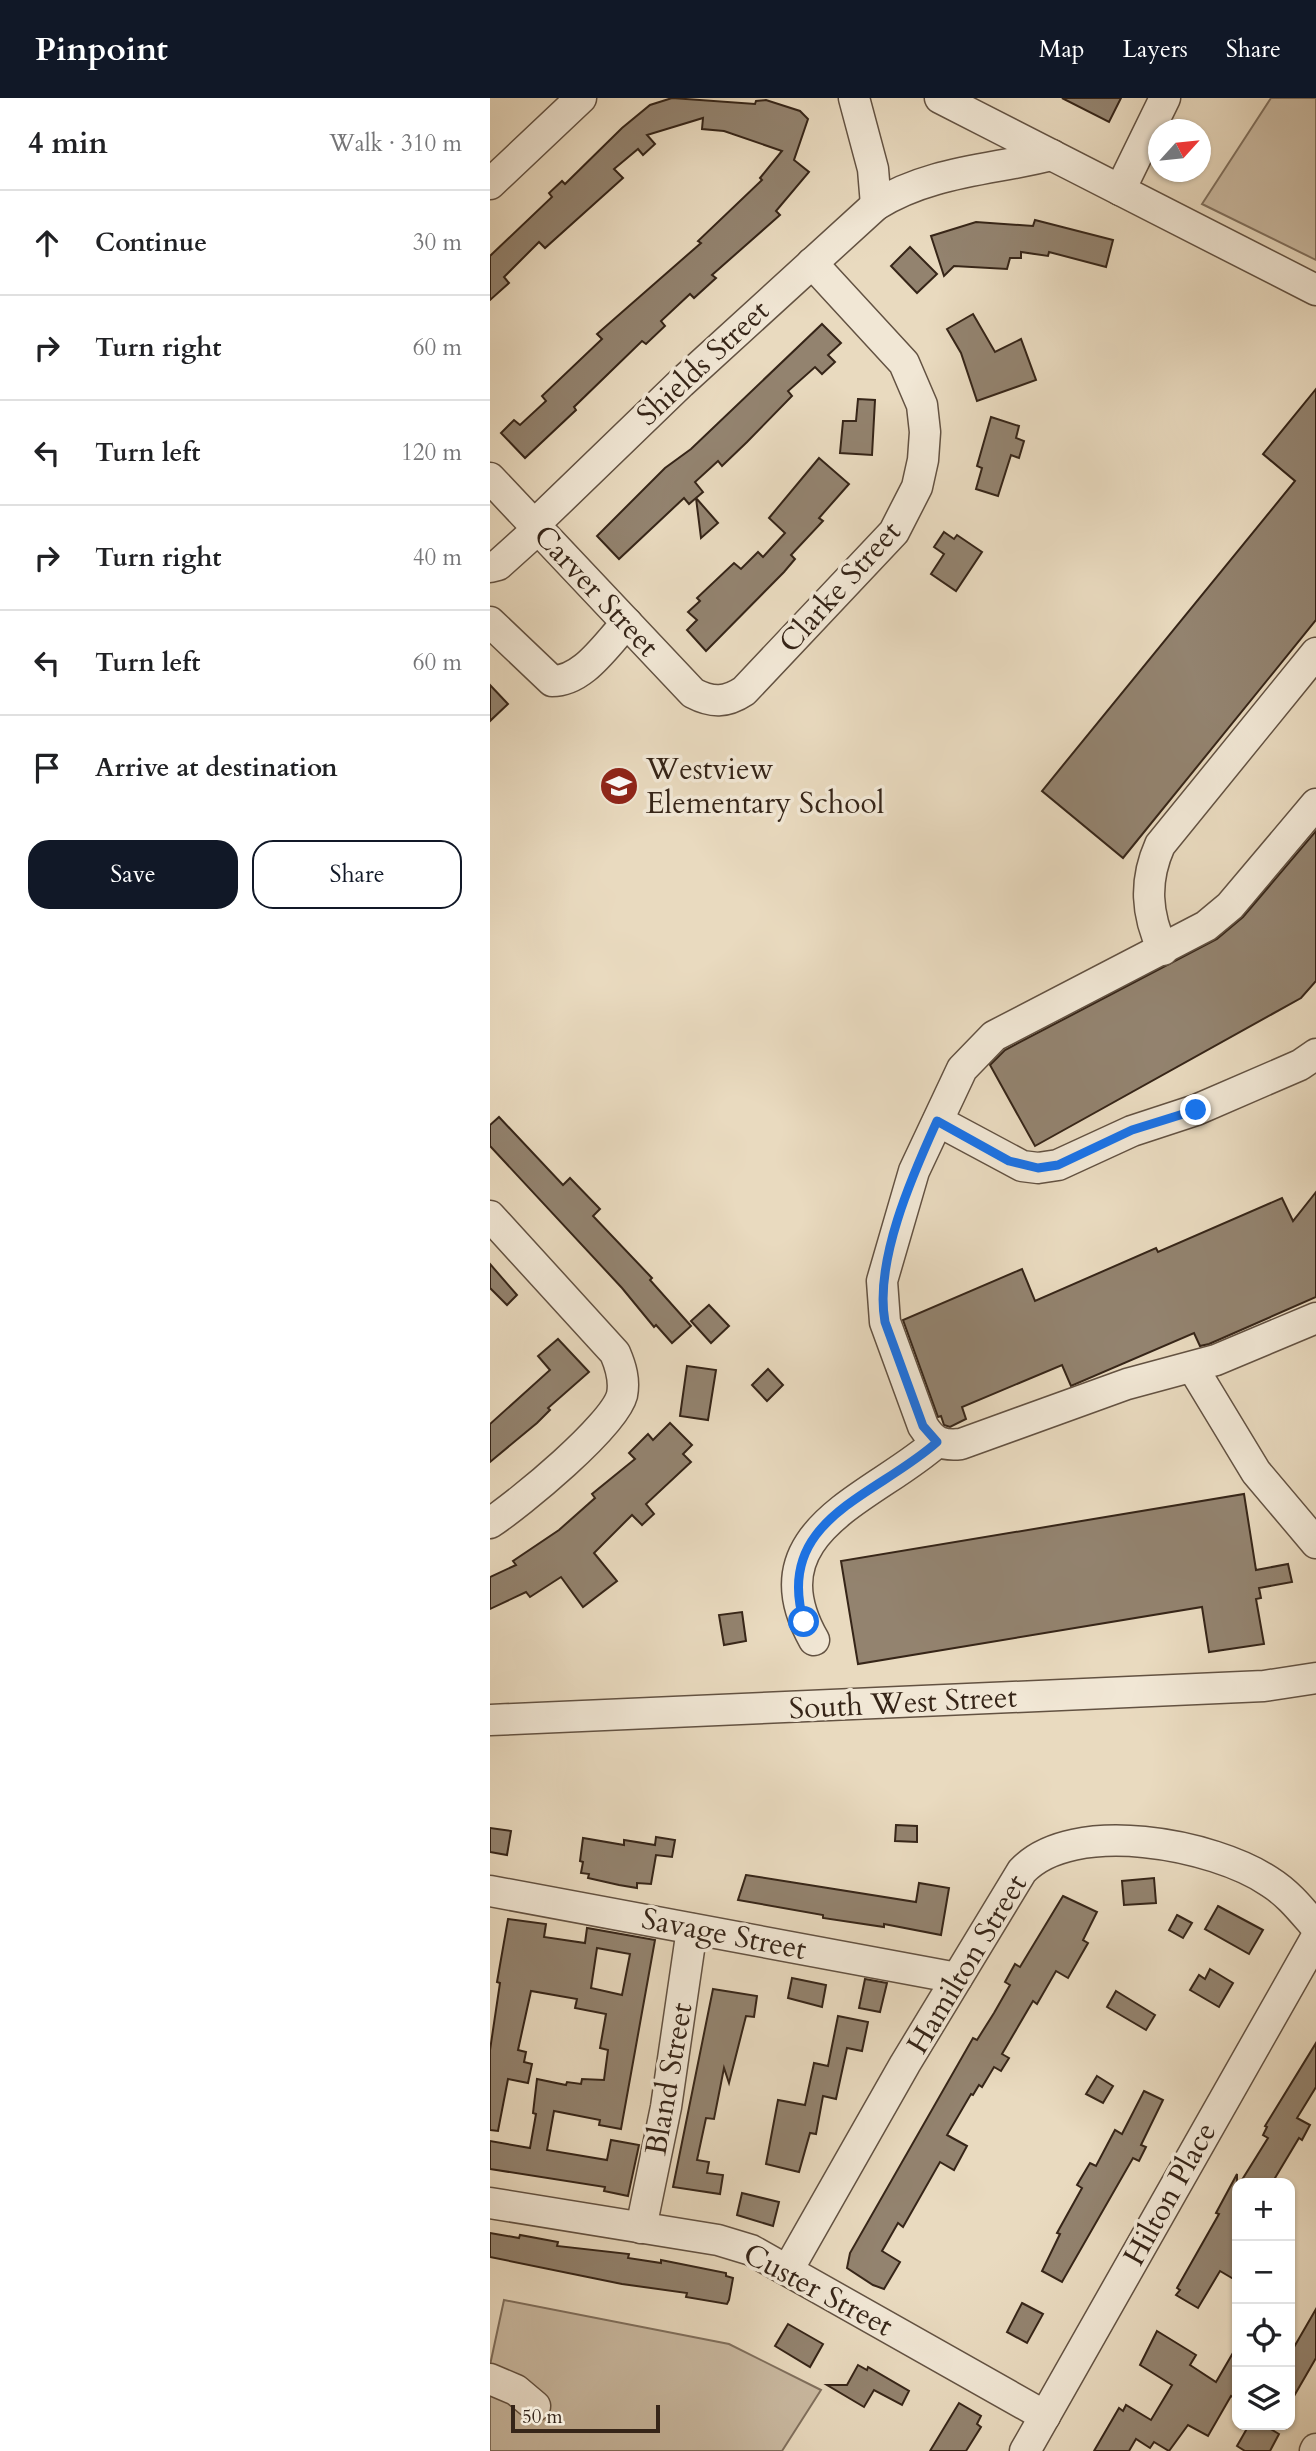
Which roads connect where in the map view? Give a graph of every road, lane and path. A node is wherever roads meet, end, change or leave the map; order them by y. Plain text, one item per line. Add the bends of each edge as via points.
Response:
1 (581, 98) edge
2 (854, 98) edge
3 (940, 98) edge
4 (1166, 98) edge
5 (559, 110) edge
6 (1052, 155) junction
7 (490, 184) edge
8 (1120, 190) junction
9 (876, 205) junction
10 (812, 263) junction
11 (1316, 290) edge
12 (490, 478) edge
13 (536, 527) junction
14 (490, 567) edge
15 (490, 622) edge
16 (627, 623) junction
17 (1316, 653) edge
18 (705, 700) joint
19 (1316, 804) edge
20 (1163, 950) junction
21 (1316, 1054) edge
22 (937, 1121) junction
23 (490, 1216) edge
24 (1316, 1318) edge
25 (1193, 1368) junction
26 (937, 1442) junction
27 (490, 1523) edge
28 (1316, 1543) edge
29 (814, 1640) dead end
30 (1316, 1678) edge
31 (490, 1720) edge
32 (490, 1891) edge
33 (1316, 1927) edge
34 (692, 1928) junction
35 (1316, 1938) edge
36 (957, 1978) junction
37 (490, 2203) edge
38 (641, 2228) junction
39 (789, 2268) junction
40 (490, 2379) edge
41 (535, 2406) dead end
42 (1045, 2416) junction
43 (1025, 2451) edge

1 - 5 street
2 - 9 street via 873,169
3 - 6 street
4 - 8 street
5 - 7 street
6 - 8 street
6 - 9 street, Shields Street via 940,177 896,192
8 - 11 street
9 - 10 street, Shields Street
10 - 13 street, Shields Street via 681,383
10 - 18 street, Clarke Street via 888,344 916,386 925,432 919,478 894,532 744,691 733,699
12 - 13 street, Carver Street
13 - 14 street, Shields Street via 498,565
13 - 16 street, Carver Street
15 - 16 street via 552,681 567,681 577,675
16 - 18 street, Carver Street
17 - 20 street via 1160,845 1148,882 1149,909
19 - 20 street via 1230,906 1206,926
20 - 22 street via 994,1036 962,1069
21 - 22 street via 1196,1110 1132,1130 1058,1165 1022,1166
22 - 26 street via 910,1182 882,1281 882,1304 923,1426
23 - 27 street via 615,1353 623,1384 609,1420
24 - 25 street
25 - 26 street via 1126,1384 961,1444
25 - 28 street via 1256,1472
26 - 29 street via 842,1508 808,1544 799,1566 798,1593 804,1622
30 - 31 street, South West Street via 1265,1686
32 - 34 street, Savage Street
33 - 36 street, Hamilton Street via 1272,1883 1225,1860 1192,1850 1090,1840 1048,1850 1027,1864
34 - 36 street, Savage Street
34 - 38 street, Bland Street via 666,2107
35 - 42 street, Hilton Place
36 - 39 street, Hamilton Street
37 - 38 street, Custer Street
38 - 39 street, Custer Street via 718,2240
39 - 42 street, Custer Street
40 - 41 street via 516,2390
42 - 43 street, Hilton Place

